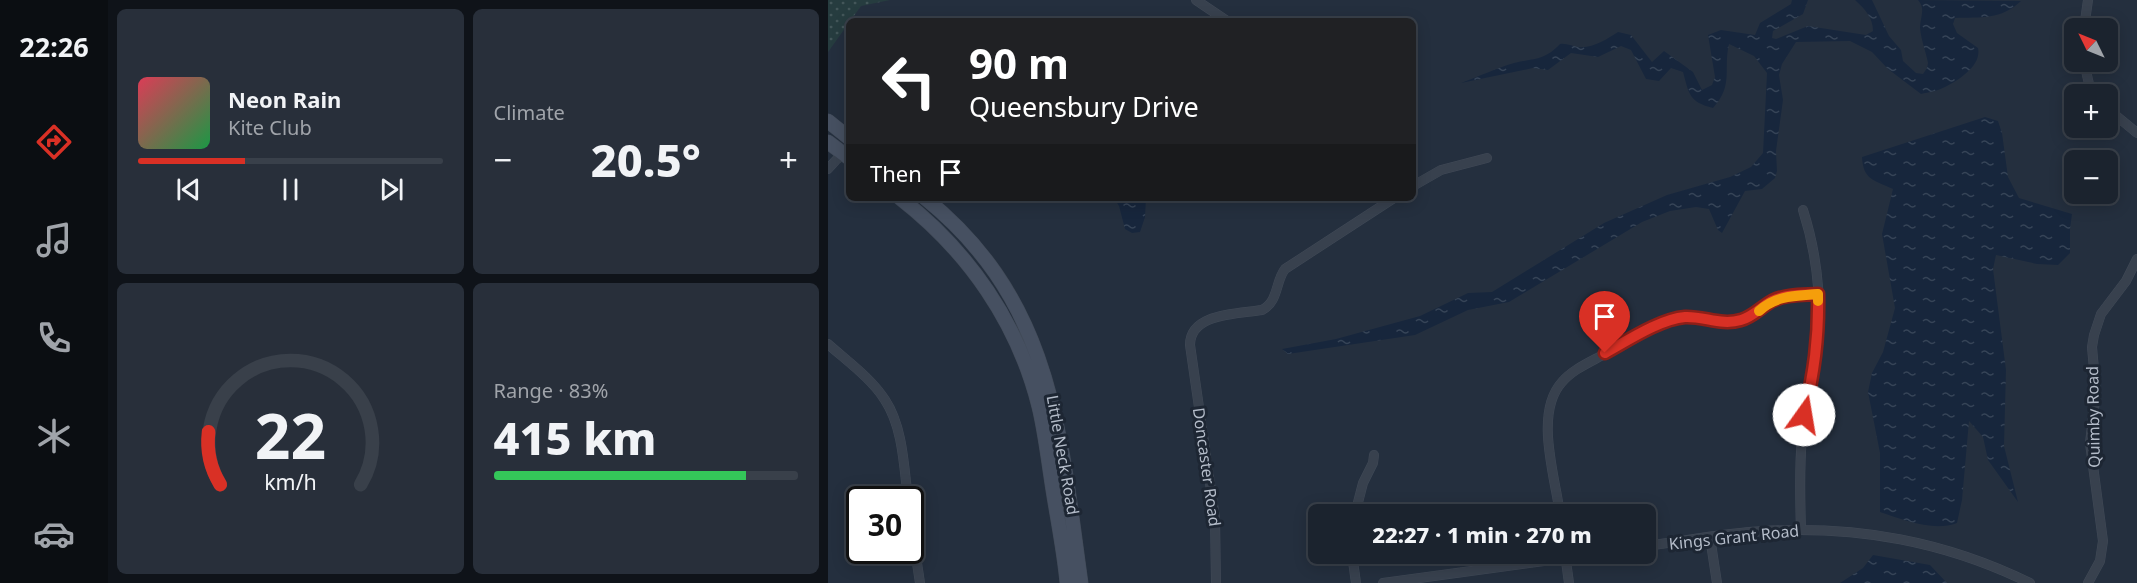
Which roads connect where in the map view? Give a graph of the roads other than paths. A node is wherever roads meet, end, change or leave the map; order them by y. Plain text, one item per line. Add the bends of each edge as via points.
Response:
1 (1196, 0) edge
2 (2088, 0) edge
3 (1223, 18) edge
4 (2085, 18) edge
5 (2118, 117) edge
6 (828, 122) edge
7 (2137, 133) edge
8 (846, 136) edge
9 (828, 142) edge
10 (846, 154) edge
11 (846, 156) edge
12 (1487, 158) dead end
13 (828, 169) edge
14 (1416, 184) edge
15 (904, 201) edge
16 (928, 201) edge
17 (1389, 201) edge
18 (1803, 210) dead end
19 (2137, 259) edge
20 (1818, 294) junction
21 (828, 344) edge
22 (1374, 455) dead end
23 (906, 486) edge
24 (1358, 504) edge
25 (1559, 504) edge
26 (1801, 530) junction
27 (1710, 537) junction
28 (1656, 545) edge
29 (917, 564) edge
30 (1353, 564) edge
31 (1513, 564) edge
32 (1566, 564) edge
33 (1461, 572) junction
34 (920, 583) edge
35 (1067, 583) edge
36 (1081, 583) edge
37 (1216, 583) edge
38 (1356, 583) edge
39 (1383, 583) edge
40 (1462, 583) edge
41 (1569, 583) edge
42 (1717, 583) edge
43 (2030, 583) edge
44 (2088, 583) edge

1 - 3 street
2 - 4 street
5 - 7 street
6 - 8 street
9 - 10 street
11 - 13 street
12 - 14 street via 1441,170
15 - 35 street, Little Neck Road via 935,227 970,266 1000,310 1022,354 1045,433
16 - 36 street, Little Neck Road via 984,258 1012,298 1035,347 1059,429
17 - 37 street, Doncaster Road via 1285,269 1268,307 1208,319 1192,331 1190,345 1215,518
18 - 20 street via 1811,234
19 - 44 street, Quimby Road via 2101,314 2092,347 2096,392 2090,443 2103,542 2100,561
20 - 25 street via 1774,300 1740,321 1685,317 1666,321 1563,380 1551,398 1547,422
20 - 26 street via 1815,369 1802,438
21 - 23 street via 878,390 892,412
22 - 24 street
26 - 27 street, Kings Grant Road
26 - 43 street, Kings Grant Road via 1914,541 1977,559
27 - 28 street, Kings Grant Road
27 - 42 street
29 - 34 street
30 - 38 street
31 - 33 street
32 - 41 street
33 - 39 street
33 - 40 street

